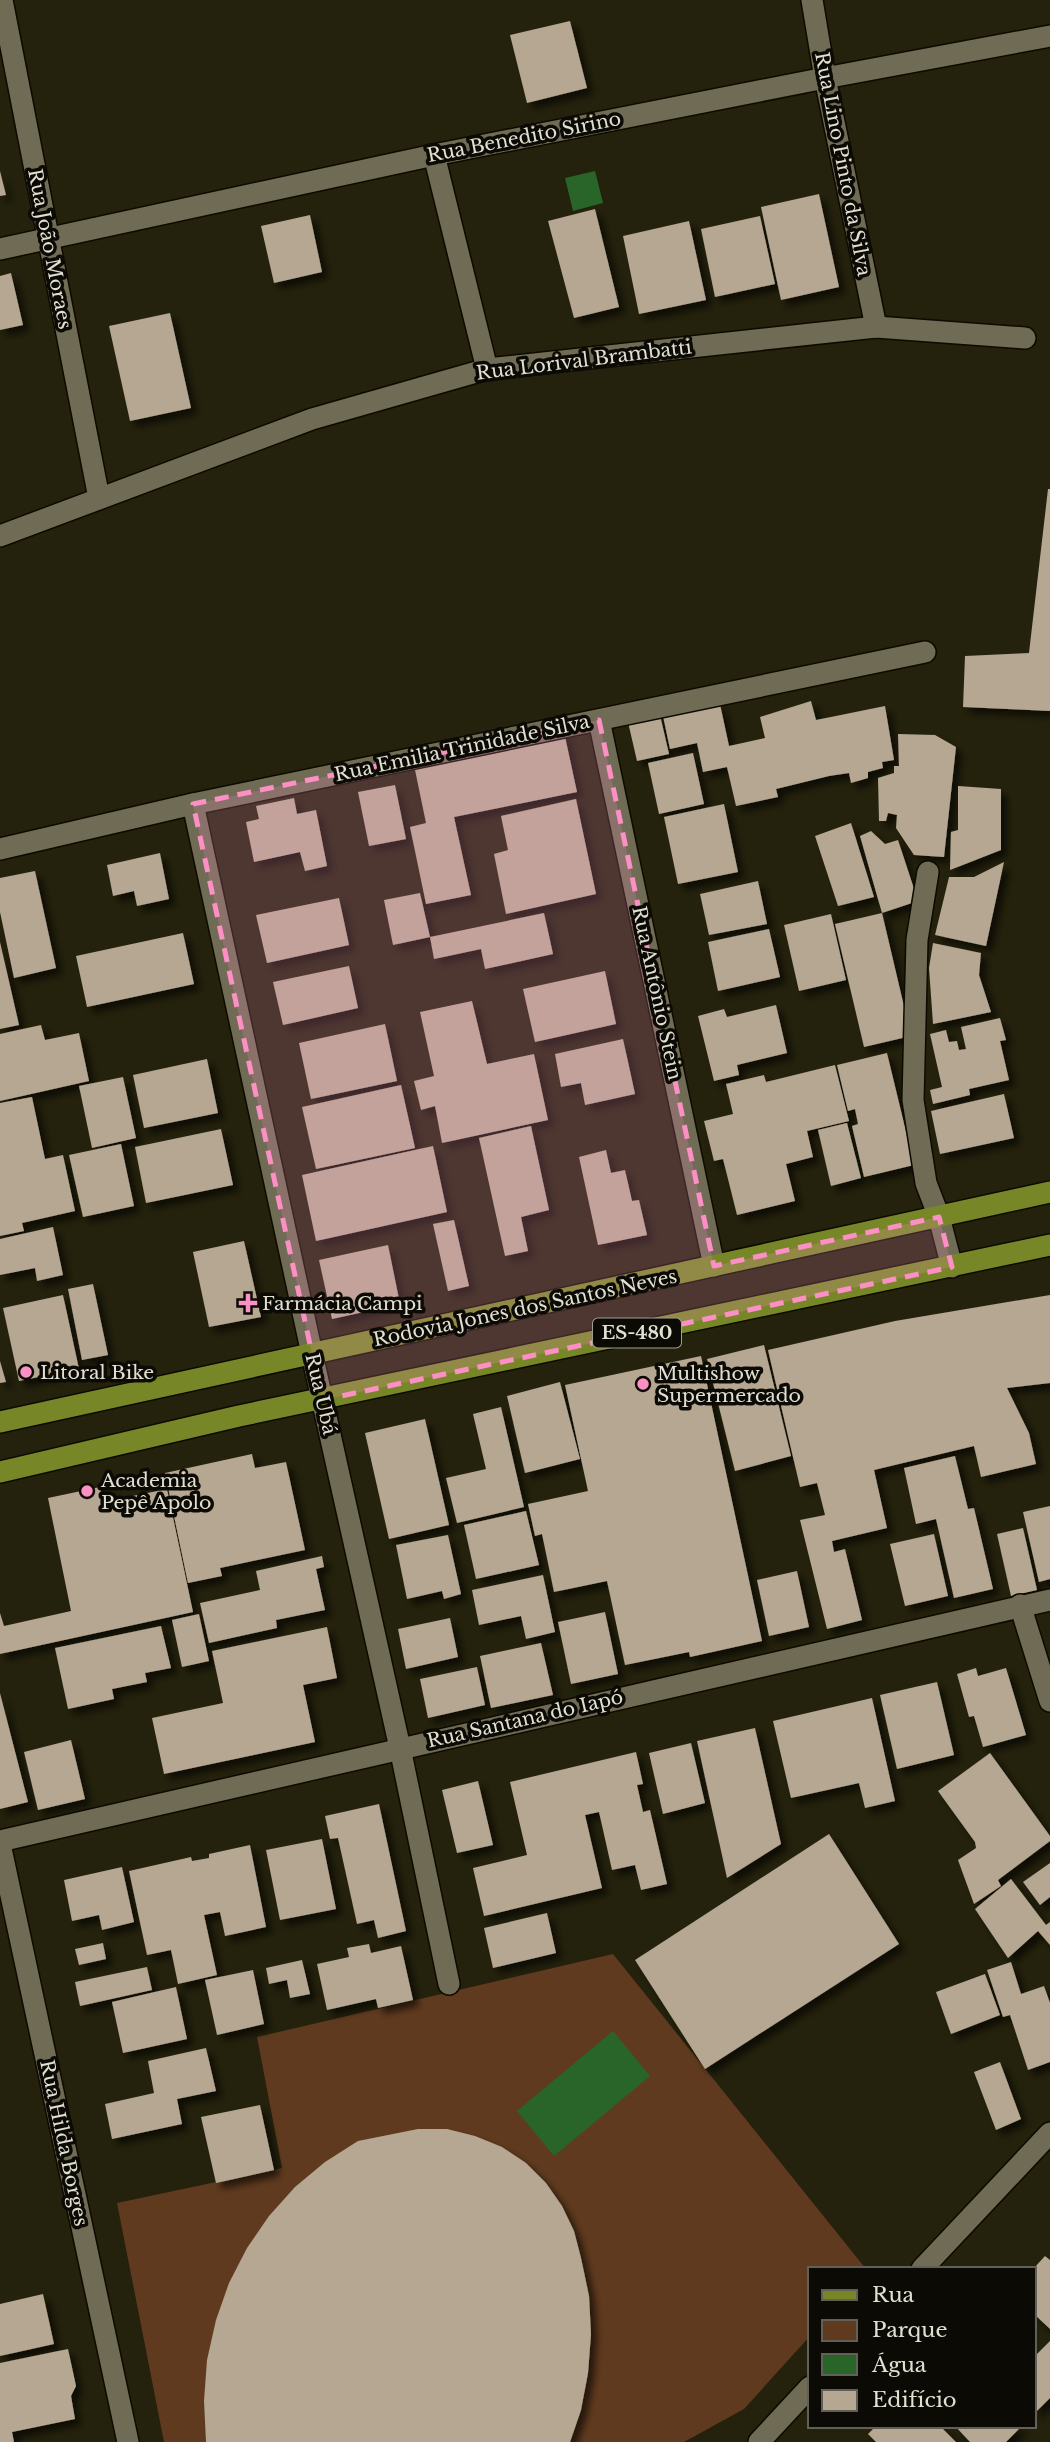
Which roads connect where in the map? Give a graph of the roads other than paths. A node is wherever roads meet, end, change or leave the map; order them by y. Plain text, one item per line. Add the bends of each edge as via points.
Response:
1 (2, 0) edge
2 (812, 0) edge
3 (1050, 36) edge
4 (825, 78) junction
5 (434, 155) junction
6 (48, 239) junction
7 (0, 249) edge
8 (876, 327) junction
9 (1025, 338) dead end
10 (486, 369) junction
11 (99, 498) junction
12 (0, 536) edge
13 (925, 652) dead end
14 (600, 720) junction
15 (193, 804) junction
16 (0, 849) edge
17 (928, 872) dead end
18 (1050, 1192) edge
19 (939, 1217) junction
20 (1050, 1245) edge
21 (714, 1266) junction
22 (952, 1267) junction
23 (312, 1354) junction
24 (322, 1400) junction
25 (0, 1422) edge
26 (0, 1472) edge
27 (1050, 1600) edge
28 (1020, 1605) junction
29 (1050, 1701) edge
30 (400, 1748) junction
31 (0, 1842) edge
32 (449, 1984) dead end
33 (1050, 2133) edge
34 (924, 2267) edge
35 (808, 2389) edge
36 (128, 2442) edge
37 (759, 2442) edge

1 - 6 street, Rua João Moraes
2 - 4 street, Rua Lino Pinto da Silva
3 - 4 street, Rua Benedito Sirino
4 - 5 street, Rua Benedito Sirino
4 - 8 street, Rua Lino Pinto da Silva
5 - 6 street, Rua Benedito Sirino
5 - 10 street
6 - 7 street, Rua Benedito Sirino
6 - 11 street, Rua João Moraes
8 - 9 street, Rua Lorival Brambatti
8 - 10 street, Rua Lorival Brambatti
10 - 11 street, Rua Lorival Brambatti via 312,419
11 - 12 street, Rua Lorival Brambatti
13 - 14 street, Rua Emilia Trinidade Silva
14 - 15 street, Rua Emilia Trinidade Silva
14 - 21 street, Rua Antônio Stein
15 - 16 street, Rua Emilia Trinidade Silva
15 - 23 street, Rua Ubá
17 - 19 street via 917,940 913,1100 926,1183
18 - 19 main road, Rodovia Jones dos Santos Neves / ES-480
19 - 21 main road, Rodovia Jones dos Santos Neves / ES-480
19 - 22 street
20 - 22 main road, ES-480
21 - 23 main road, Rodovia Jones dos Santos Neves / ES-480
22 - 24 main road, ES-480
23 - 24 street, Rua Ubá
23 - 25 main road, Rodovia Jones dos Santos Neves / ES-480
24 - 26 main road, ES-480
24 - 30 street, Rua Ubá
27 - 28 street, Rua Santana do Iapó
28 - 29 street
28 - 30 street, Rua Santana do Iapó
30 - 31 street, Rua Santana do Iapó
30 - 32 street, Rua Ubá
31 - 36 street, Rua Hilda Borges
33 - 34 street
35 - 37 street

